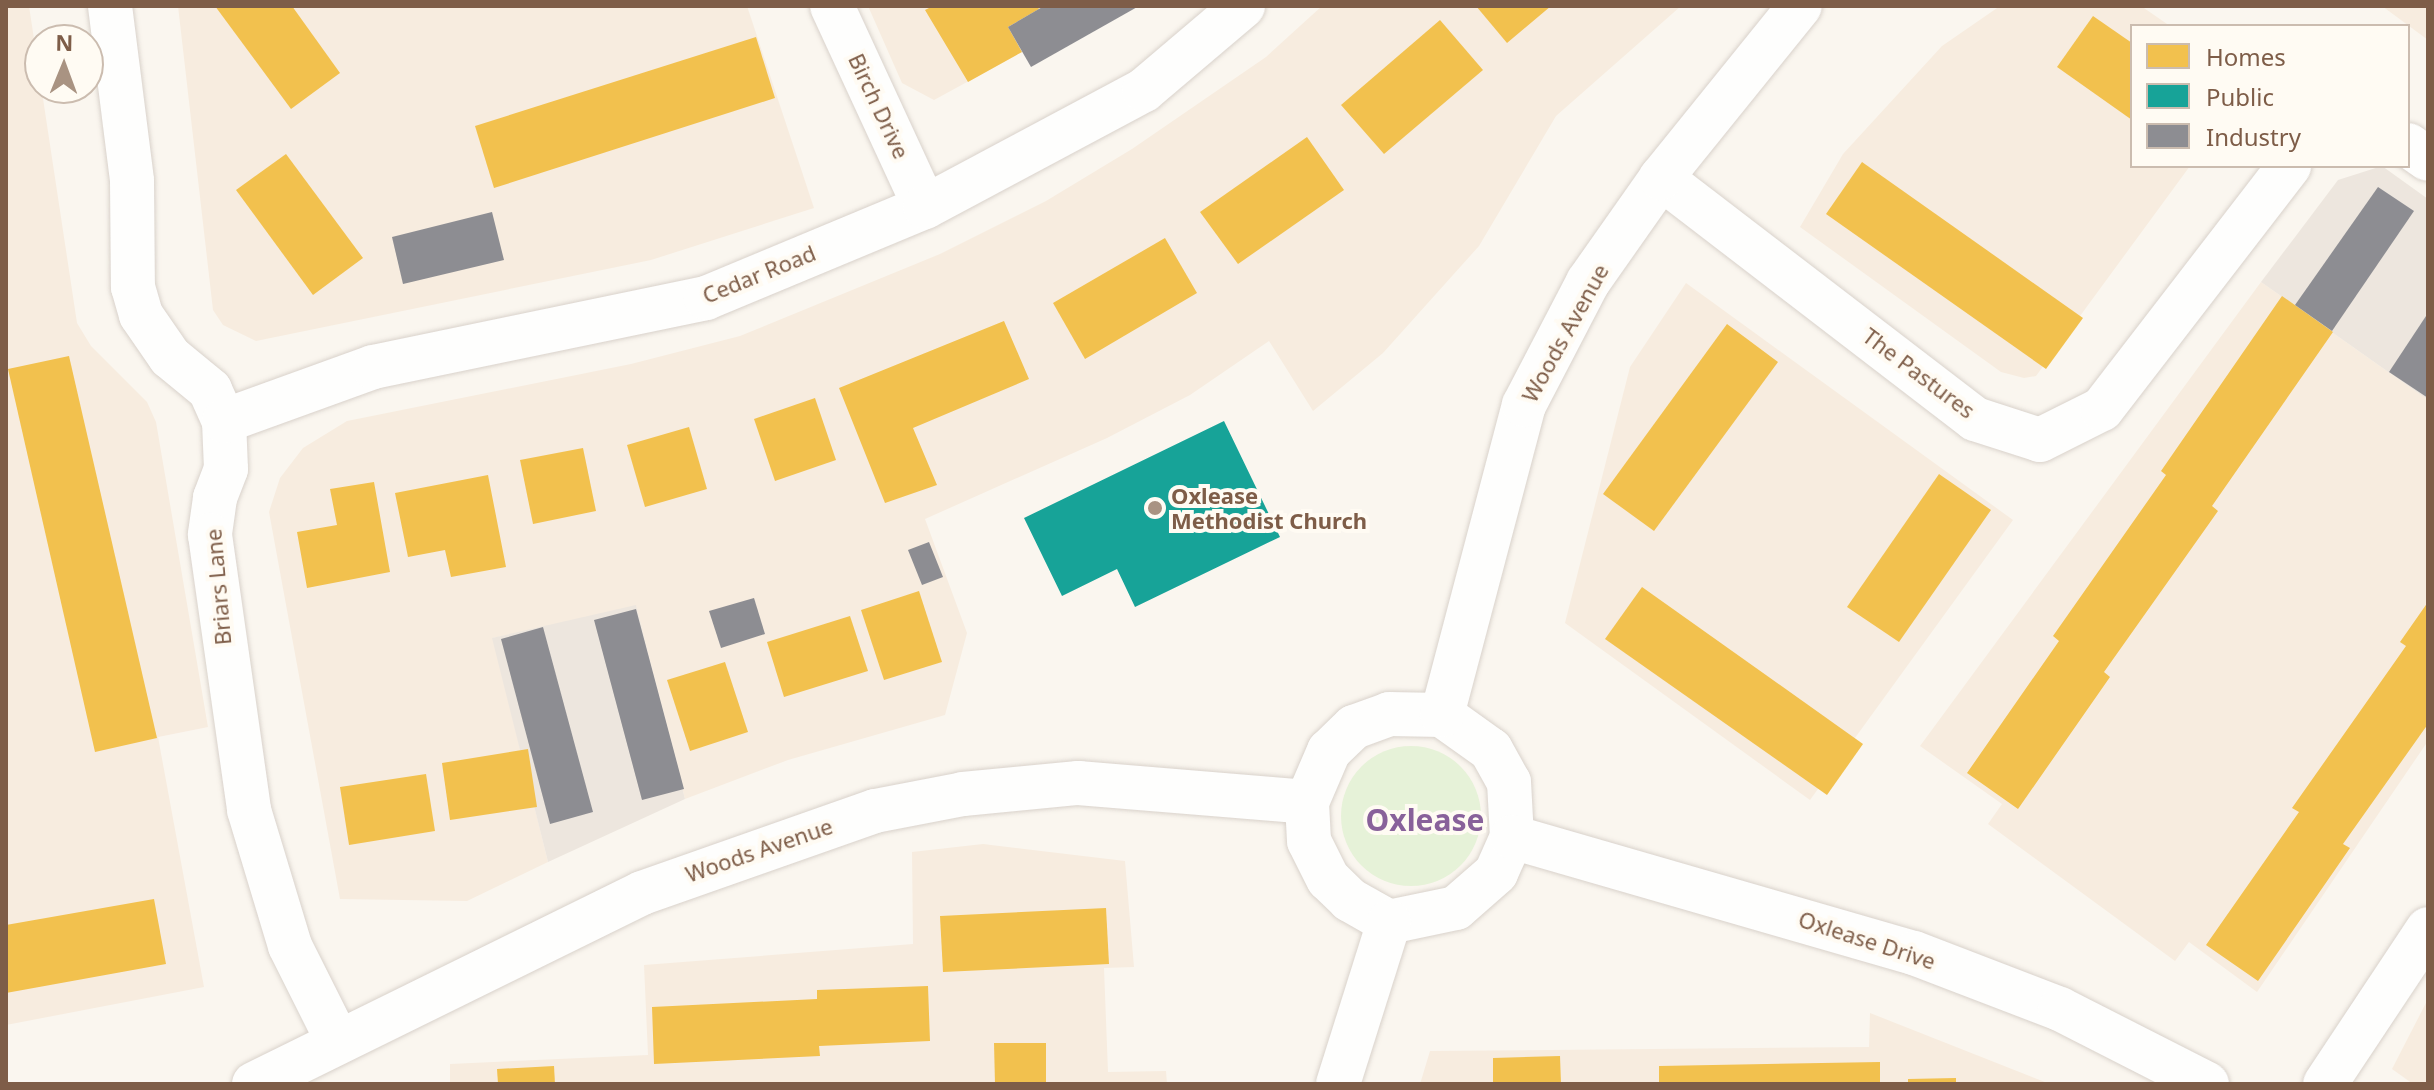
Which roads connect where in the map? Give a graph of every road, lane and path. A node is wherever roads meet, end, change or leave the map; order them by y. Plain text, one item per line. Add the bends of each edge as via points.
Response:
1 (110, 6) edge
2 (832, 6) edge
3 (1243, 6) edge
4 (1800, 6) edge
5 (2410, 146) edge
6 (2428, 159) edge
7 (2287, 168) edge
8 (1661, 178) junction
9 (925, 207) junction
10 (224, 421) junction
11 (1442, 715) junction
12 (1307, 802) junction
13 (1512, 837) junction
14 (1389, 922) junction
15 (2428, 929) edge
16 (338, 1042) junction
17 (2154, 1071) edge
18 (254, 1084) edge
19 (1338, 1084) edge
20 (2207, 1084) edge
21 (2325, 1084) edge

1 - 10 street, Briars Lane via 132,181 133,287 141,315 170,357 210,390
2 - 9 street, Birch Drive
3 - 9 street, Cedar Road via 1144,90
4 - 8 street, Woods Avenue
5 - 6 street
7 - 8 street, The Pastures via 2102,409 2040,440 1975,419
8 - 11 street, Woods Avenue via 1588,282 1524,405
9 - 10 street, Cedar Road via 706,298 373,367
10 - 16 street, Briars Lane via 226,469 213,510 212,575 249,810 290,946
11 - 12 street via 1389,714 1354,727 1329,751
11 - 13 street via 1491,750 1509,782
12 - 14 street via 1309,841 1328,879 1350,900
12 - 16 street, Woods Avenue via 1078,783 963,794 875,811 794,835 642,893
13 - 14 street via 1496,873 1456,908
13 - 17 street, Oxlease Drive via 1914,953 2060,1009
14 - 19 street
15 - 21 street
16 - 18 street, Woods Avenue
17 - 20 street, Oxlease Drive

